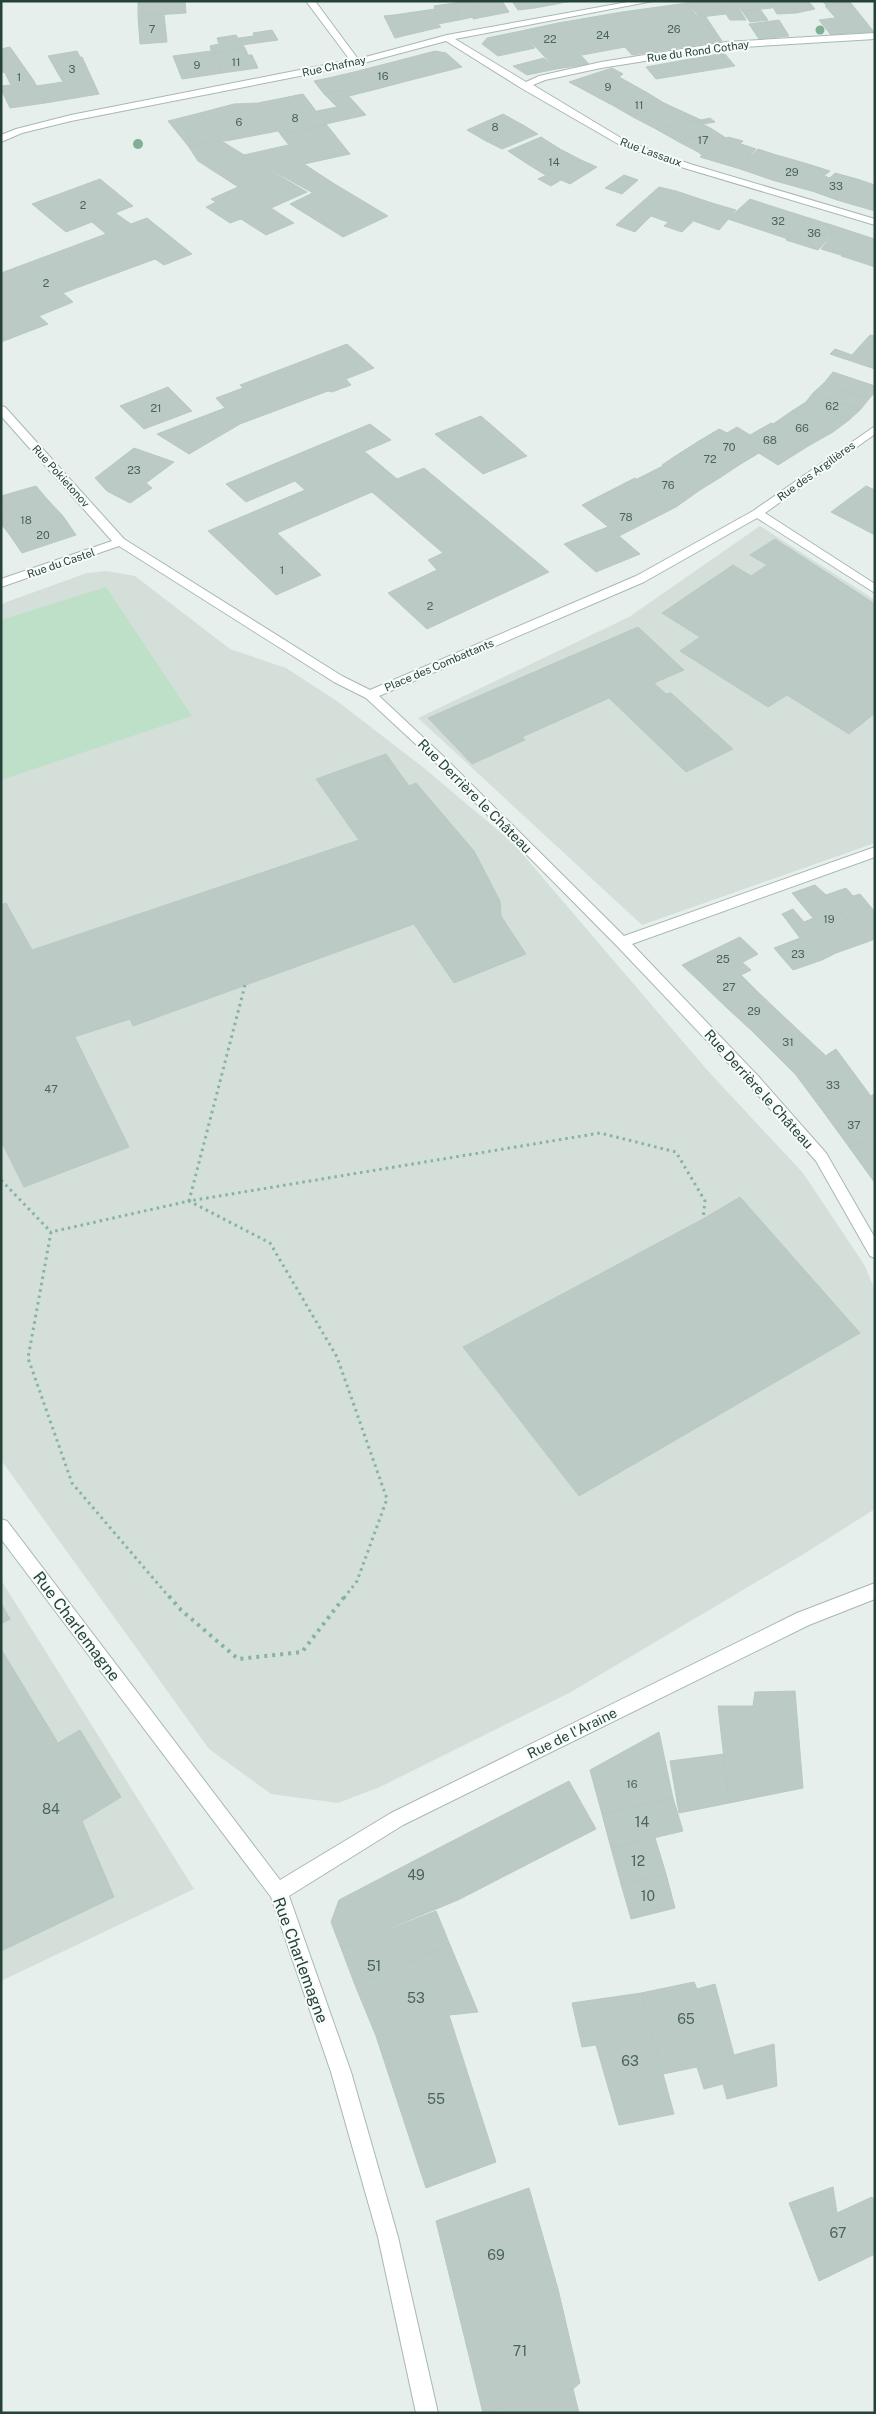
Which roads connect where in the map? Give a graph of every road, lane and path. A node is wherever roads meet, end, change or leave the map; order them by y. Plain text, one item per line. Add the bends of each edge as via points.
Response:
1 (310, 1) edge
2 (649, 1) edge
3 (875, 36) edge
4 (447, 38) junction
5 (356, 62) junction
6 (524, 86) junction
7 (1, 130) edge
8 (19, 131) junction
9 (1, 140) edge
10 (875, 222) edge
11 (1, 410) edge
12 (875, 429) edge
13 (757, 514) junction
14 (120, 542) junction
15 (640, 580) joint
16 (1, 583) edge
17 (875, 589) edge
18 (370, 695) junction
19 (875, 852) edge
20 (622, 942) junction
21 (245, 985) dead end
22 (1, 1180) edge
23 (189, 1201) junction
24 (703, 1219) dead end
25 (51, 1232) junction
26 (875, 1252) edge
27 (1, 1526) edge
28 (875, 1591) edge
29 (278, 1892) junction
30 (427, 2413) edge

1 - 5 street
2 - 4 street, Rue Chafnay
3 - 6 street, Rue du Rond Cothay via 726,45 601,65 542,78
4 - 5 street, Rue Chafnay
4 - 6 street, Rue Lassaux
5 - 8 street, Rue Chafnay via 70,118
6 - 10 street, Rue Lassaux via 623,143 688,166
7 - 8 street
8 - 9 street
11 - 14 street, Rue Pokietonov
12 - 13 street, Rue des Argilières
13 - 15 street, Rue des Argilières
13 - 17 street
14 - 16 street, Rue du Castel
14 - 18 street, Place des Combattants via 338,679
15 - 18 street, Place des Combattants
18 - 20 street, Rue Derrière le Château via 438,758
19 - 20 street
20 - 26 street, Rue Derrière le Château via 754,1081 820,1157
21 - 23 path
22 - 25 path
23 - 24 path via 600,1133 676,1152 705,1201
23 - 25 path
23 - 25 path via 270,1243 337,1357 387,1499 357,1581 302,1652 238,1659 181,1610 72,1483 28,1358
27 - 29 street, Rue Charlemagne
28 - 29 street, Rue de l'Araine via 803,1618 397,1819
29 - 30 street, Rue Charlemagne via 341,2072 388,2237

